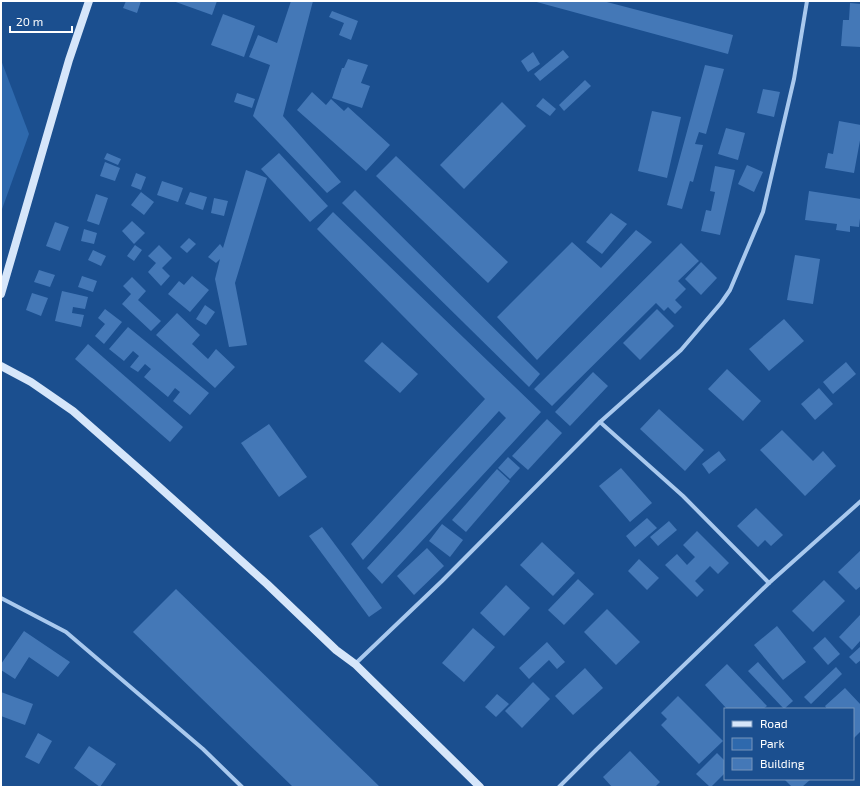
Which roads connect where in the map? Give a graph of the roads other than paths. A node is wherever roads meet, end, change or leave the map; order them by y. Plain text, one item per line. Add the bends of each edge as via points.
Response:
1 (89, 1) edge
2 (807, 1) edge
3 (1, 294) edge
4 (1, 366) edge
5 (600, 422) junction
6 (861, 501) edge
7 (770, 583) junction
8 (1, 598) edge
9 (355, 664) junction
10 (242, 787) edge
11 (480, 787) edge
12 (559, 787) edge

1 - 3 street via 69,60
2 - 5 street via 794,79 763,212 730,290 681,350
4 - 9 street via 31,382 73,411 238,558 336,650
5 - 7 street via 683,496
5 - 9 street via 442,581
6 - 7 street
7 - 12 street
8 - 10 street via 66,632 204,749
9 - 11 street

